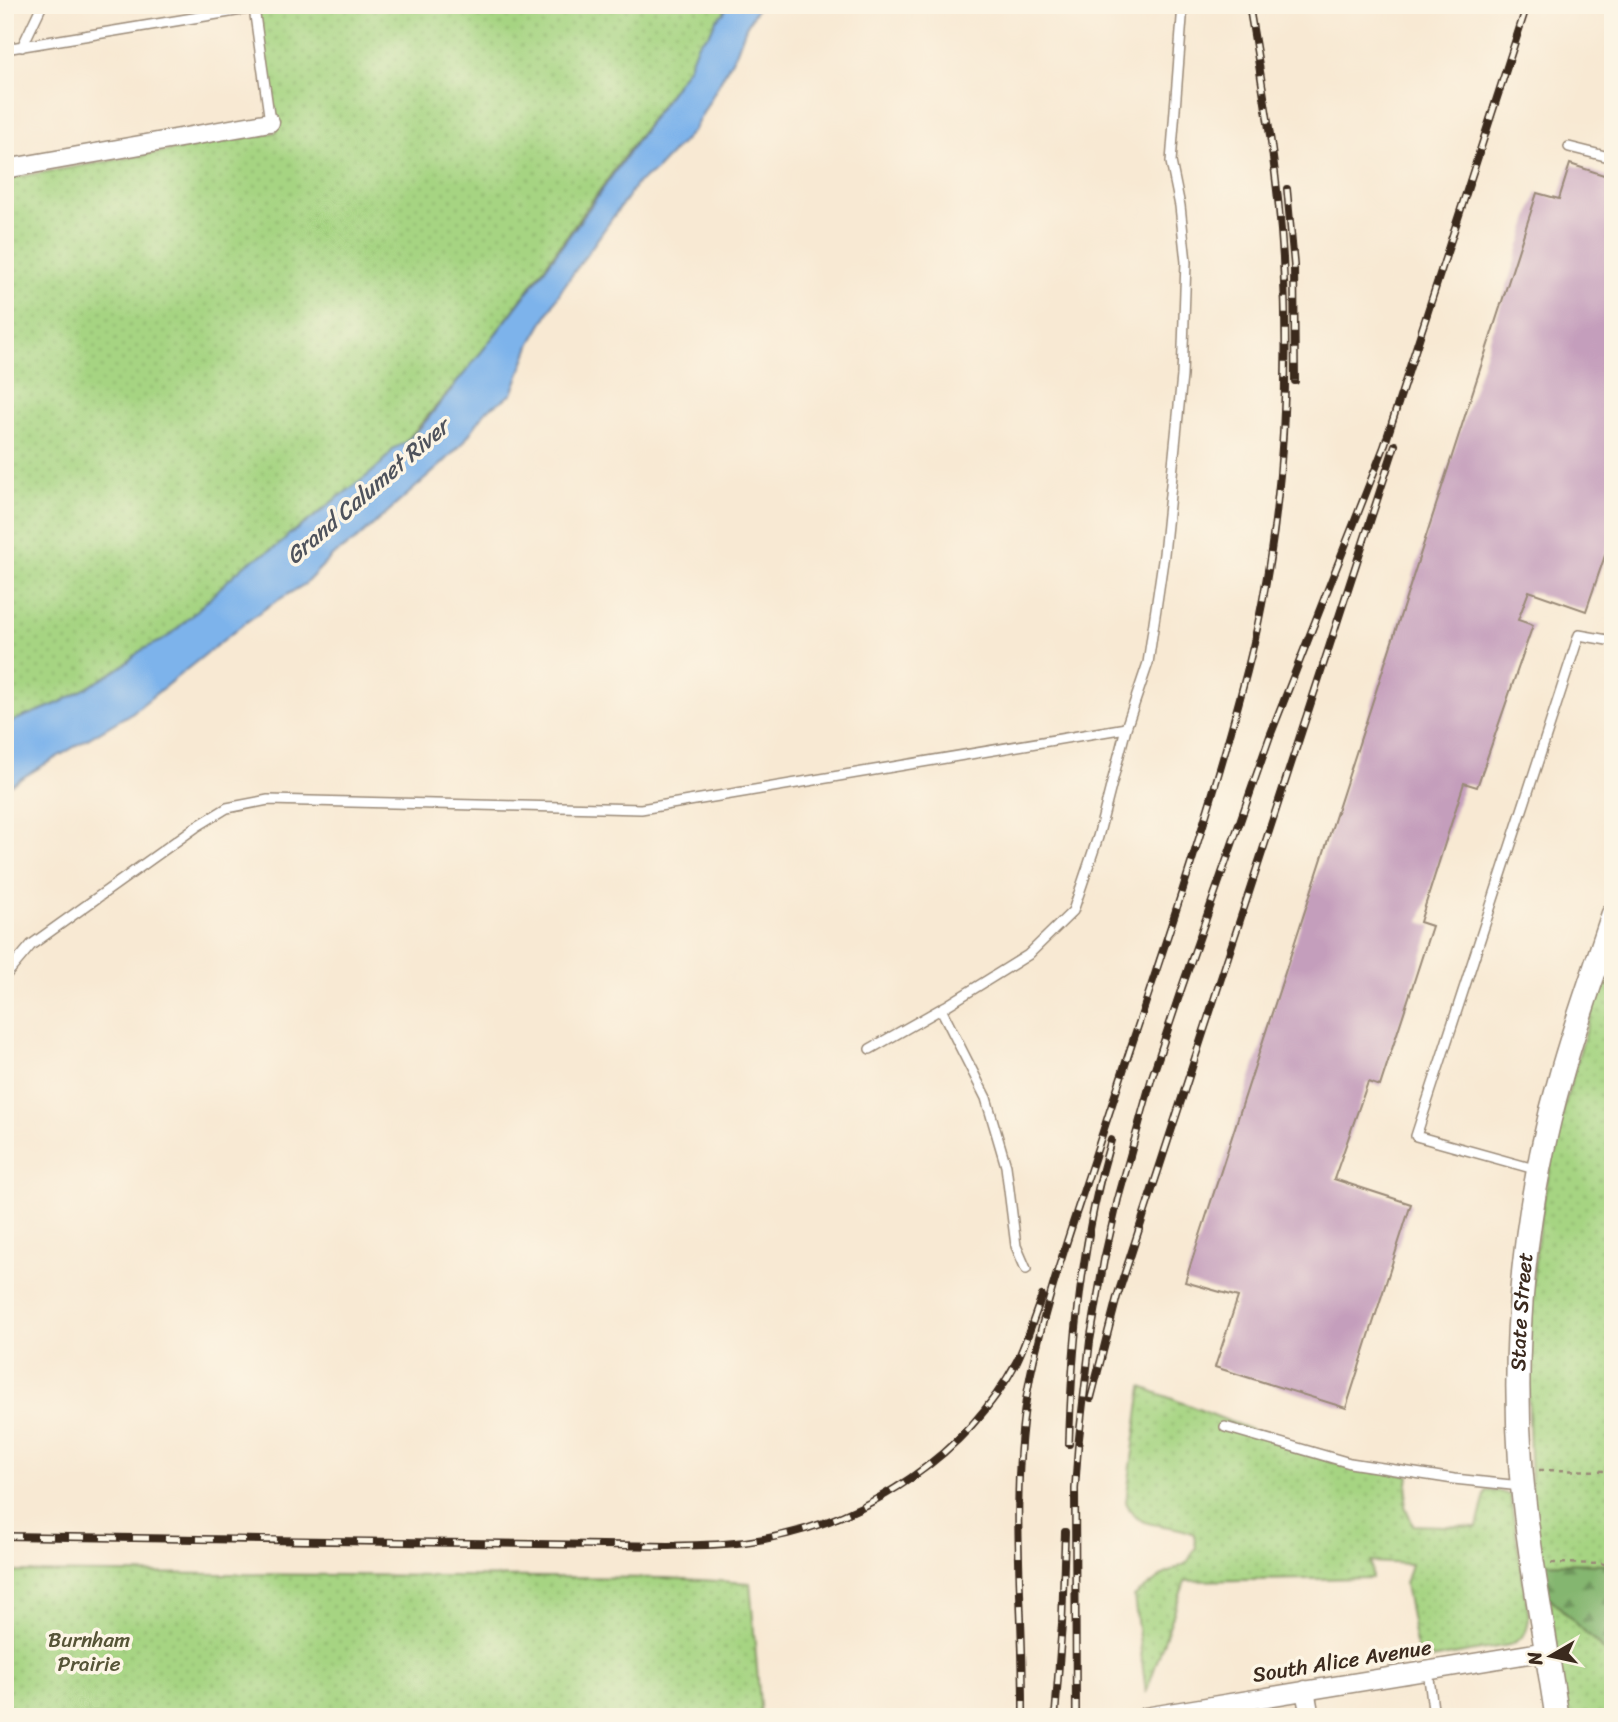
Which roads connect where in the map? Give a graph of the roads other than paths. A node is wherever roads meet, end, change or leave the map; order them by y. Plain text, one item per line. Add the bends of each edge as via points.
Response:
1 (43, 5) edge
2 (1183, 5) edge
3 (235, 8) edge
4 (22, 47) junction
5 (5, 49) edge
6 (270, 122) joint
7 (1569, 146) dead end
8 (1613, 159) edge
9 (5, 169) edge
10 (1613, 641) edge
11 (1126, 728) junction
12 (1613, 915) edge
13 (5, 976) edge
14 (941, 1009) junction
15 (870, 1049) dead end
16 (1539, 1171) junction
17 (1026, 1269) dead end
18 (1225, 1427) dead end
19 (1522, 1478) junction
20 (1547, 1651) junction
21 (1428, 1670) junction
22 (1305, 1690) junction
23 (1145, 1717) edge
24 (1310, 1717) edge
25 (1434, 1717) edge
26 (1557, 1717) edge

1 - 4 lane
2 - 11 lane via 1171,162 1186,262 1182,376 1148,663
3 - 4 lane
3 - 6 lane via 254,8
4 - 5 lane
6 - 9 street
7 - 8 lane
10 - 16 lane via 1578,635 1416,1136
11 - 13 lane via 642,809 268,800 227,808 31,945
11 - 14 lane via 1073,911 1028,955
12 - 16 street, State Street via 1562,1072
14 - 15 lane
14 - 17 lane via 986,1098 1006,1166 1016,1247
16 - 19 street, State Street via 1521,1300
18 - 19 lane via 1350,1463 1454,1479
19 - 20 street, State Street
20 - 21 street, South Alice Avenue
20 - 26 street, State Street
21 - 22 street, South Alice Avenue
21 - 25 lane
22 - 23 street, South Alice Avenue
22 - 24 street

